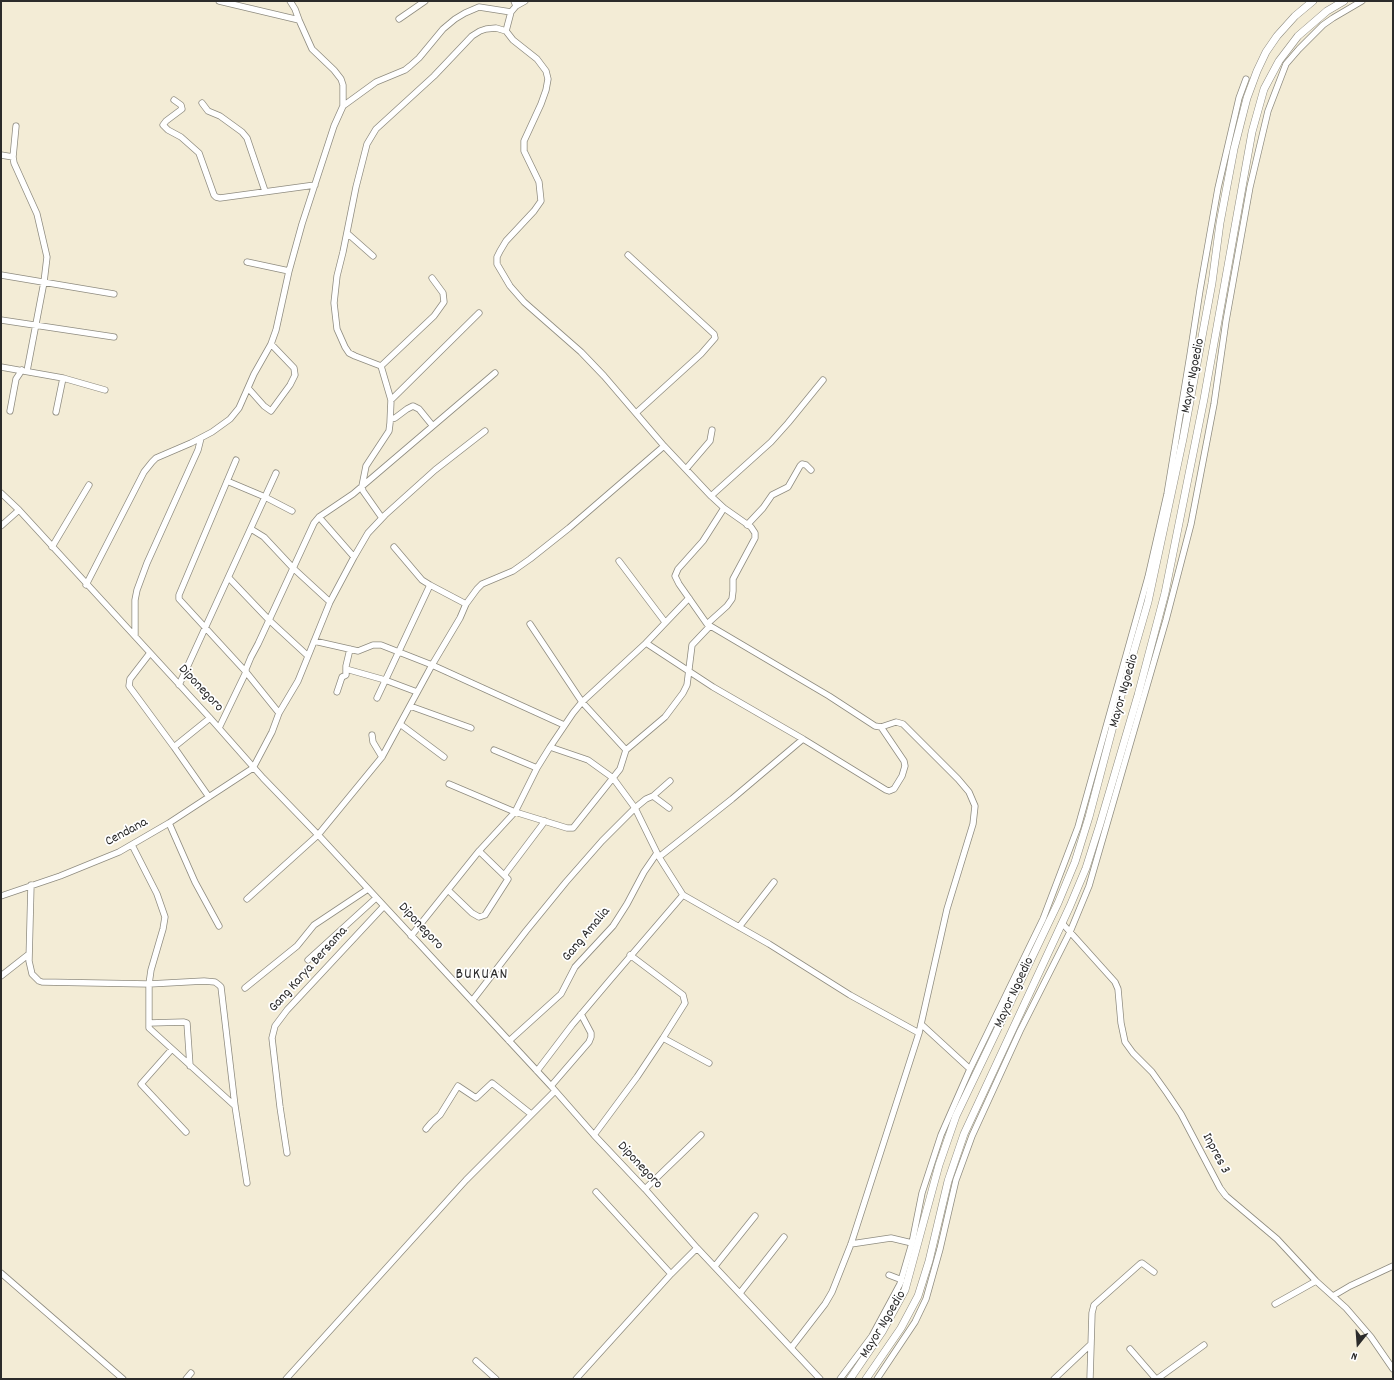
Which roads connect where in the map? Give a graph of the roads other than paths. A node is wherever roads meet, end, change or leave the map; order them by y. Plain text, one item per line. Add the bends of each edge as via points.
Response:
1 (219, 1) edge
2 (290, 1) edge
3 (425, 1) edge
4 (525, 1) edge
5 (1313, 1) edge
6 (1344, 1) edge
7 (1362, 1) edge
8 (515, 4) edge
9 (511, 12) junction
10 (399, 19) dead end
11 (299, 20) junction
12 (506, 31) junction
13 (1246, 79) dead end
14 (174, 100) dead end
15 (202, 103) dead end
16 (343, 106) junction
17 (16, 126) dead end
18 (1, 155) edge
19 (13, 157) junction
20 (315, 185) junction
21 (265, 191) junction
22 (347, 233) junction
23 (374, 256) dead end
24 (628, 256) dead end
25 (247, 262) dead end
26 (289, 271) junction
27 (1, 275) edge
28 (432, 278) dead end
29 (44, 282) junction
30 (114, 294) dead end
31 (479, 313) dead end
32 (1, 320) edge
33 (35, 325) junction
34 (114, 337) dead end
35 (272, 344) junction
36 (381, 366) junction
37 (1, 367) edge
38 (24, 371) junction
39 (495, 373) dead end
40 (63, 378) junction
41 (823, 380) dead end
42 (248, 388) junction
43 (105, 390) dead end
44 (391, 400) junction
45 (10, 411) dead end
46 (56, 412) dead end
47 (636, 413) junction
48 (391, 419) junction
49 (432, 425) junction
50 (712, 430) dead end
51 (485, 431) dead end
52 (201, 438) junction
53 (664, 446) junction
54 (236, 460) dead end
55 (686, 469) junction
56 (811, 470) dead end
57 (276, 473) dead end
58 (227, 481) junction
59 (89, 484) dead end
60 (362, 486) junction
61 (1, 493) edge
62 (711, 496) junction
63 (265, 497) junction
64 (724, 508) junction
65 (19, 510) junction
66 (292, 510) dead end
67 (320, 517) junction
68 (382, 518) junction
69 (747, 525) junction
70 (1, 526) edge
71 (251, 529) junction
72 (52, 547) junction
73 (394, 547) dead end
74 (354, 556) junction
75 (619, 561) dead end
76 (293, 568) junction
77 (229, 578) junction
78 (86, 585) junction
79 (430, 585) junction
80 (689, 598) junction
81 (330, 602) junction
82 (466, 604) junction
83 (269, 620) junction
84 (665, 622) junction
85 (530, 624) dead end
86 (708, 625) junction
87 (205, 629) junction
88 (135, 636) junction
89 (314, 641) junction
90 (646, 643) junction
91 (350, 649) junction
92 (398, 652) junction
93 (150, 653) junction
94 (308, 656) junction
95 (432, 665) junction
96 (346, 669) junction
97 (246, 672) junction
98 (689, 672) junction
99 (385, 680) junction
100 (180, 685) junction
101 (337, 692) dead end
102 (417, 692) junction
103 (377, 698) dead end
104 (582, 702) junction
105 (410, 706) junction
106 (279, 713) junction
107 (210, 718) junction
108 (400, 724) junction
109 (564, 725) junction
110 (881, 727) junction
111 (220, 728) junction
112 (471, 728) dead end
113 (372, 734) dead end
114 (803, 738) junction
115 (174, 747) junction
116 (550, 747) junction
117 (494, 750) dead end
118 (626, 750) junction
119 (382, 757) junction
120 (444, 757) dead end
121 (253, 768) junction
122 (538, 768) junction
123 (614, 778) junction
124 (670, 782) dead end
125 (449, 784) dead end
126 (653, 796) junction
127 (209, 797) junction
128 (635, 808) junction
129 (669, 808) dead end
130 (516, 812) junction
131 (545, 821) junction
132 (169, 823) junction
133 (318, 835) junction
134 (132, 845) junction
135 (479, 851) junction
136 (658, 855) junction
137 (505, 874) junction
138 (774, 882) dead end
139 (31, 885) junction
140 (368, 889) junction
141 (448, 890) junction
142 (683, 895) junction
143 (1, 896) edge
144 (376, 898) junction
145 (247, 899) dead end
146 (384, 906) junction
147 (1062, 923) junction
148 (219, 926) dead end
149 (740, 927) junction
150 (1070, 932) junction
151 (411, 936) junction
152 (29, 954) junction
153 (630, 955) junction
154 (308, 960) dead end
155 (1, 976) edge
156 (149, 984) junction
157 (245, 988) dead end
158 (472, 1001) junction
159 (581, 1014) junction
160 (149, 1023) junction
161 (921, 1024) junction
162 (919, 1033) junction
163 (663, 1038) junction
164 (509, 1041) junction
165 (172, 1049) junction
166 (709, 1063) dead end
167 (190, 1066) junction
168 (970, 1070) junction
169 (537, 1071) junction
170 (553, 1088) junction
171 (235, 1106) junction
172 (531, 1114) junction
173 (426, 1129) dead end
174 (186, 1132) dead end
175 (594, 1135) junction
176 (700, 1135) dead end
177 (287, 1153) dead end
178 (247, 1183) dead end
179 (645, 1189) junction
180 (596, 1192) dead end
181 (755, 1216) dead end
182 (784, 1237) dead end
183 (911, 1242) junction
184 (851, 1244) junction
185 (697, 1248) junction
186 (715, 1266) junction
187 (1393, 1266) edge
188 (1154, 1272) dead end
189 (1, 1273) edge
190 (671, 1274) junction
191 (1316, 1281) junction
192 (905, 1290) junction
193 (740, 1293) junction
194 (918, 1296) junction
195 (1333, 1296) junction
196 (1275, 1304) dead end
197 (1091, 1344) junction
198 (1204, 1345) dead end
199 (791, 1348) junction
200 (1130, 1349) dead end
201 (476, 1361) dead end
202 (1393, 1369) edge
203 (191, 1373) dead end
204 (123, 1379) edge
205 (186, 1379) edge
206 (286, 1379) edge
207 (496, 1379) edge
208 (576, 1379) edge
209 (820, 1379) edge
210 (840, 1379) edge
211 (850, 1379) edge
212 (866, 1379) edge
213 (877, 1379) edge
214 (1054, 1379) edge
215 (1090, 1379) edge
216 (1156, 1379) edge

1 - 11 street
2 - 11 street
3 - 10 street
4 - 8 street
5 - 192 street, Mayor Ngoedio via 1276,36 1263,59 1247,98 1220,223 1212,283 1183,439 1148,602 1089,817 1064,889 956,1116 938,1165
6 - 147 street, Mayor Ngoedio via 1311,24 1287,50 1271,75 1258,109 1244,171 1163,605 1100,824 1086,868
7 - 150 street via 1323,26 1286,64 1268,111 1249,194 1191,524 1089,886
8 - 9 street
9 - 12 street
9 - 16 street via 479,7 465,13 443,29 419,58 405,70 376,82
11 - 16 street via 312,49 341,79
12 - 22 street via 486,29 472,36 429,81 376,129 367,144
12 - 47 street via 536,59 546,71 548,79 541,104 524,141 524,151 540,182 541,201 500,251 497,264 510,286 524,302 581,352
13 - 168 street via 1239,98 1218,188 1168,486 1148,577 1078,827 1043,919
14 - 21 street via 182,109 163,125 181,136 199,153 214,195 220,198
15 - 21 street via 208,111 220,116 247,138
16 - 20 street
17 - 19 street
18 - 19 street
19 - 29 street via 37,214 46,246 47,265
20 - 21 street
20 - 26 street
22 - 23 street
22 - 36 street via 334,293 337,329 349,353
24 - 47 street via 716,338
25 - 26 street
26 - 35 street
27 - 29 street
28 - 36 street via 443,293 444,302 434,316
29 - 30 street
29 - 33 street
31 - 44 street
32 - 33 street
33 - 34 street
33 - 38 street
35 - 42 street
35 - 42 street via 294,368 295,375 290,385 271,411
36 - 44 street
37 - 38 street
38 - 40 street
38 - 45 street via 16,379
39 - 49 street
40 - 43 street
40 - 46 street
41 - 62 street via 771,442
42 - 52 street via 239,408 230,419
44 - 48 street
47 - 53 street
48 - 49 street via 414,406
48 - 60 street via 387,435 366,466
49 - 60 street
50 - 55 street via 710,441
51 - 68 street via 435,470
52 - 78 street via 156,458 148,467
52 - 88 street via 137,590
53 - 55 street
53 - 82 street via 570,528 530,559 513,571 482,584
54 - 58 street
55 - 62 street
56 - 69 street via 802,464 788,487 772,495
57 - 63 street
58 - 63 street
58 - 87 street via 178,597
59 - 72 street
60 - 67 street
60 - 68 street
61 - 65 street, Diponegoro
62 - 64 street
63 - 66 street
63 - 71 street
64 - 69 street
64 - 80 street via 700,544 675,574 675,578
65 - 70 street
65 - 72 street, Diponegoro
67 - 74 street
67 - 76 street via 312,525
68 - 74 street via 368,533
69 - 86 street via 754,531 755,538 734,576 732,599
71 - 76 street via 264,537
71 - 77 street
72 - 78 street, Diponegoro
73 - 79 street via 422,580
74 - 81 street
75 - 84 street
76 - 81 street
76 - 83 street
77 - 83 street
77 - 87 street
78 - 88 street, Diponegoro
79 - 82 street
79 - 92 street
80 - 84 street
80 - 86 street
81 - 89 street
82 - 95 street
83 - 94 street
83 - 97 street
84 - 90 street
85 - 104 street
86 - 98 street via 692,645
86 - 110 street via 875,726
87 - 97 street
87 - 100 street
88 - 93 street, Diponegoro
89 - 91 street
89 - 94 street
90 - 98 street
90 - 104 street
91 - 92 street via 362,650 377,644
91 - 96 street
92 - 95 street
92 - 99 street
93 - 100 street, Diponegoro
93 - 115 street via 128,684
94 - 106 street via 298,681
95 - 102 street
95 - 109 street
96 - 99 street
96 - 101 street via 346,675 342,677
97 - 106 street
97 - 111 street
98 - 114 street
98 - 118 street via 685,689 673,708
99 - 102 street
99 - 103 street
100 - 107 street, Diponegoro
102 - 105 street
104 - 109 street
104 - 118 street
105 - 108 street
105 - 112 street
106 - 121 street
107 - 111 street, Diponegoro
107 - 115 street
108 - 119 street
108 - 120 street
109 - 116 street
110 - 114 street via 905,766 898,784 892,790 886,790
110 - 161 street via 896,722 906,726 962,783 975,806 973,824 947,909
111 - 121 street, Diponegoro
113 - 119 street via 373,742
114 - 136 street, Gang Amalia via 738,794
115 - 127 street
116 - 122 street
116 - 123 street via 588,760
117 - 122 street
118 - 123 street via 622,767
119 - 133 street
121 - 127 street, Cendana
121 - 133 street, Diponegoro
122 - 130 street
123 - 128 street
123 - 131 street via 572,828
124 - 126 street
125 - 130 street
126 - 128 street
126 - 129 street
127 - 132 street, Cendana
128 - 136 street
128 - 158 street via 566,882
130 - 131 street
130 - 135 street
131 - 137 street
132 - 134 street, Cendana
132 - 148 street
133 - 140 street, Diponegoro
133 - 145 street
134 - 139 street, Cendana via 60,876
134 - 156 street via 157,894 165,917
135 - 137 street
135 - 141 street
136 - 142 street
136 - 164 street, Gang Amalia via 644,872 613,926 575,967 561,994
137 - 141 street via 508,881 489,909 479,917
138 - 149 street
139 - 143 street, Cendana
139 - 152 street
140 - 144 street, Diponegoro
140 - 157 street via 314,925 297,946
141 - 151 street
142 - 149 street
142 - 153 street
144 - 146 street, Diponegoro
144 - 154 street
146 - 151 street, Diponegoro
146 - 177 street, Gang Karya Bersama via 275,1026 272,1038
147 - 150 street, Inpres 3
147 - 194 street, Mayor Ngoedio via 964,1134 948,1181
149 - 162 street via 850,996
150 - 191 street, Inpres 3 via 1116,982 1123,1036 1128,1048 1152,1072 1167,1093 1220,1188 1276,1239
150 - 213 street via 1020,1031 972,1136 956,1180 926,1299 915,1322
151 - 158 street, Diponegoro
152 - 155 street
152 - 156 street via 32,974 42,982
153 - 159 street
153 - 163 street via 684,997 684,1006
156 - 160 street
156 - 171 street via 204,981 219,985
158 - 164 street, Diponegoro
159 - 169 street
159 - 170 street via 591,1037
160 - 165 street via 150,1029
160 - 167 street via 187,1023
161 - 162 street
161 - 168 street
162 - 184 street
163 - 166 street
163 - 175 street
164 - 169 street, Diponegoro
165 - 167 street
165 - 174 street via 141,1084
167 - 171 street
168 - 183 street via 941,1135 922,1193
169 - 170 street, Diponegoro
170 - 172 street
170 - 175 street, Diponegoro
171 - 178 street
172 - 173 street via 492,1083 476,1098 458,1086 440,1115 430,1122
172 - 206 street via 466,1180
175 - 179 street, Diponegoro
176 - 179 street
179 - 185 street, Diponegoro
180 - 190 street
181 - 186 street
182 - 193 street
183 - 184 street via 884,1238
183 - 210 street via 872,1336
184 - 199 street via 832,1292
185 - 186 street, Diponegoro
185 - 190 street
186 - 193 street, Diponegoro
187 - 195 street
188 - 197 street via 1140,1264 1094,1305
189 - 204 street
190 - 208 street
191 - 195 street, Inpres 3
191 - 196 street
192 - 194 street
192 - 211 street, Mayor Ngoedio via 882,1332
193 - 199 street, Diponegoro
194 - 212 street, Mayor Ngoedio via 901,1328
195 - 202 street, Inpres 3 via 1371,1337
197 - 214 street
197 - 215 street
198 - 216 street
199 - 209 street, Diponegoro
200 - 216 street
201 - 207 street
203 - 205 street

